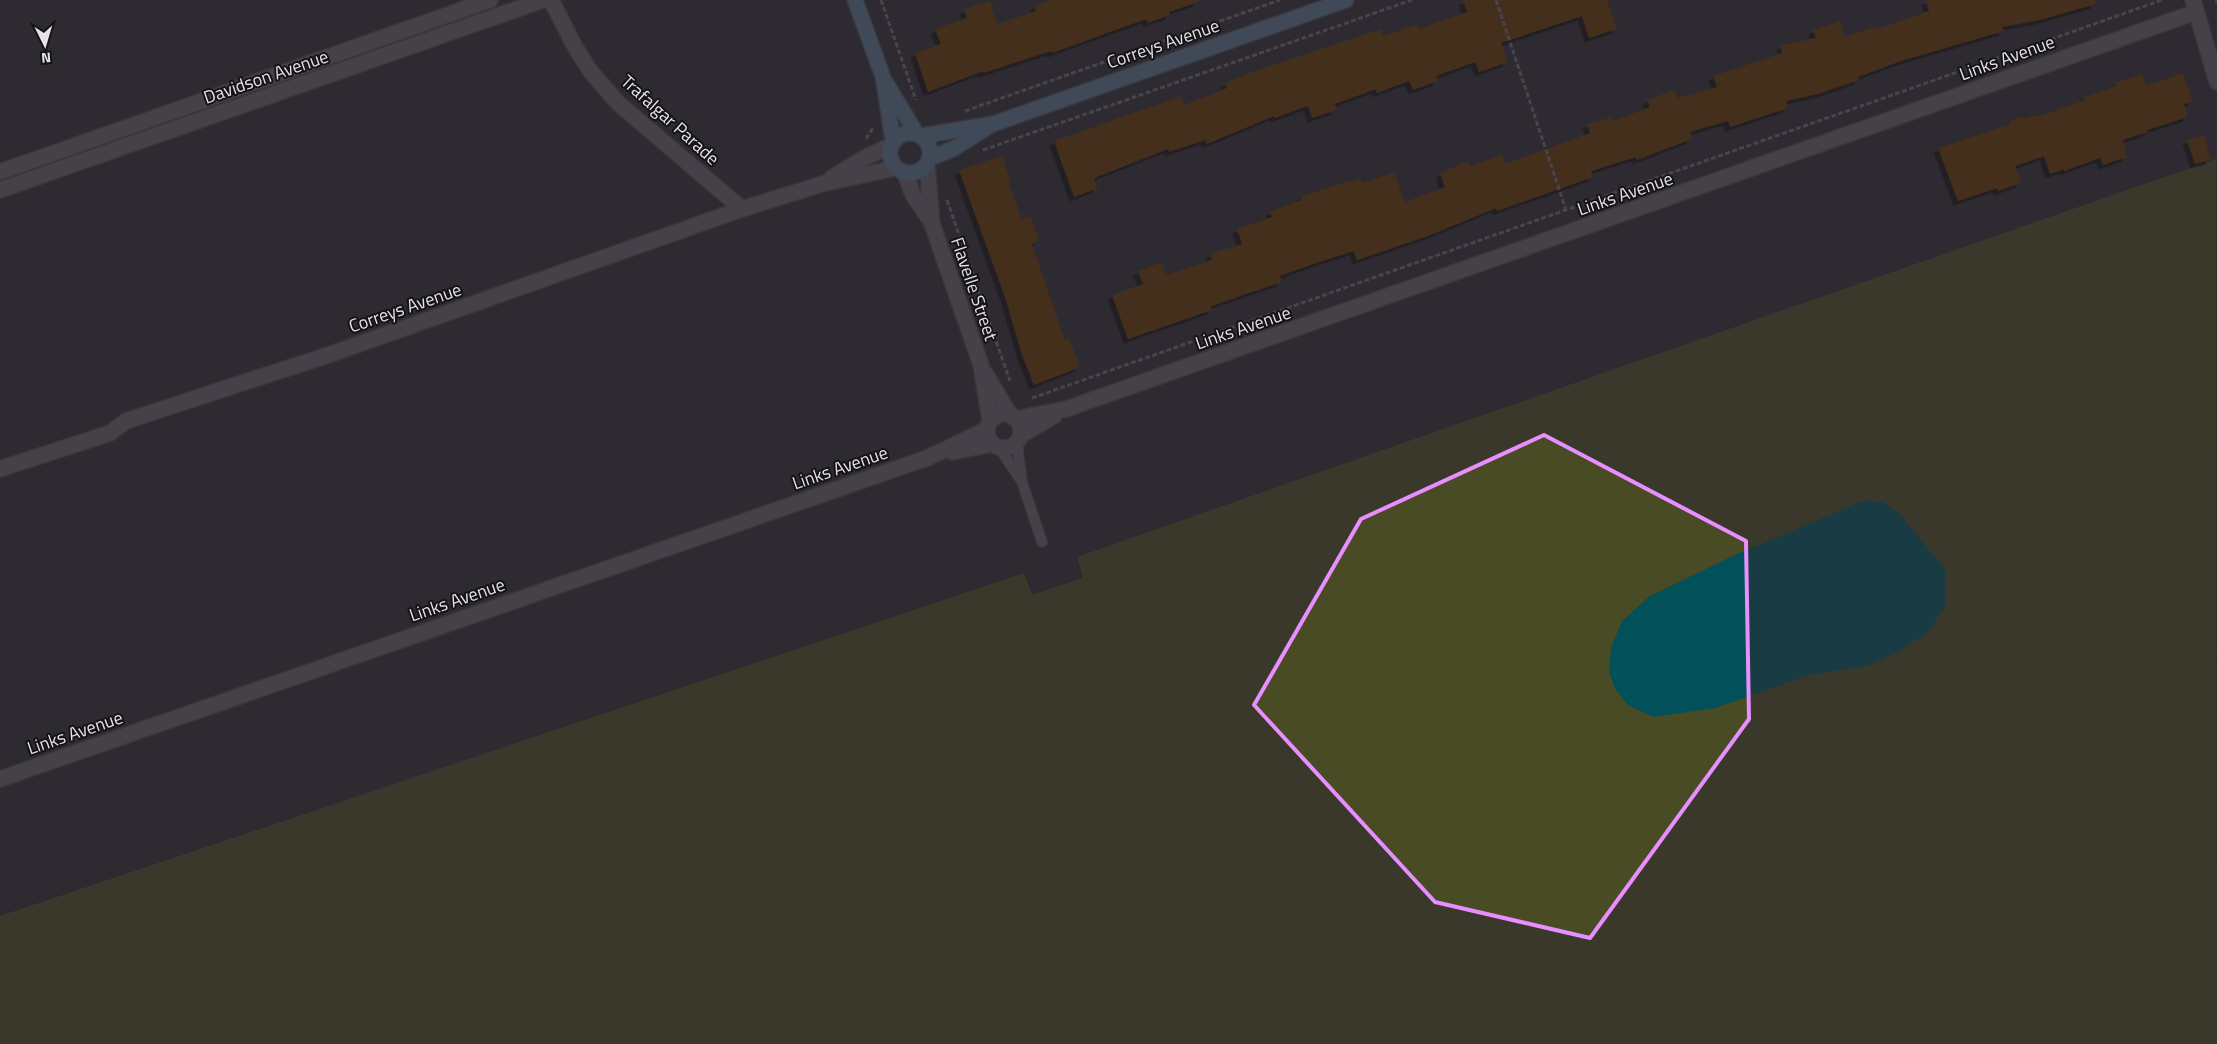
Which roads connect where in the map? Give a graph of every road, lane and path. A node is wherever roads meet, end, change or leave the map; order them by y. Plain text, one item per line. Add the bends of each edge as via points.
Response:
1 (490, 0) edge
2 (543, 0) edge
3 (551, 0) edge
4 (855, 0) edge
5 (881, 0) edge
6 (1280, 0) edge
7 (1346, 0) edge
8 (1412, 0) edge
9 (1496, 0) edge
10 (2162, 0) edge
11 (2194, 6) edge
12 (883, 77) junction
13 (2217, 82) edge
14 (918, 105) dead end
15 (957, 114) dead end
16 (872, 120) dead end
17 (993, 124) junction
18 (918, 135) junction
19 (864, 143) dead end
20 (892, 143) junction
21 (979, 152) dead end
22 (928, 161) junction
23 (901, 171) junction
24 (0, 172) edge
25 (825, 183) junction
26 (0, 190) edge
27 (945, 194) dead end
28 (742, 210) junction
29 (1566, 210) junction
30 (932, 224) junction
31 (981, 365) junction
32 (1012, 385) dead end
33 (1027, 400) dead end
34 (1066, 409) junction
35 (1013, 417) junction
36 (992, 435) junction
37 (1018, 438) junction
38 (0, 469) edge
39 (1022, 482) junction
40 (1042, 542) dead end
41 (0, 779) edge

1 - 24 street, Davidson Avenue
2 - 26 street, Davidson Avenue
3 - 28 street, Trafalgar Parade via 585,63 618,103
4 - 12 street
5 - 14 path
6 - 15 path
7 - 17 street, Correys Avenue
8 - 21 path
9 - 29 path
10 - 29 path
11 - 13 street
11 - 34 street, Links Avenue
12 - 18 street
12 - 20 street
16 - 19 path via 874,127
17 - 18 street, Correys Avenue
17 - 22 street, Correys Avenue
18 - 20 street via 903,133
18 - 22 street via 929,146
20 - 23 street via 890,158
20 - 25 street, Correys Avenue
22 - 23 street via 918,172
22 - 30 street, Flavelle Street
23 - 25 street, Correys Avenue
23 - 30 street, Flavelle Street
25 - 28 street, Correys Avenue
27 - 32 path
28 - 38 street, Correys Avenue via 331,354 126,421 110,433
29 - 33 path
30 - 31 street, Flavelle Street
31 - 35 street, Flavelle Street
31 - 36 street, Flavelle Street
34 - 35 street, Links Avenue
34 - 37 street, Links Avenue
35 - 36 street via 999,414
35 - 37 street via 1019,423
36 - 37 street via 1008,447
36 - 39 lane, Flavelle Street
36 - 41 street, Links Avenue
37 - 39 lane, Flavelle Street
39 - 40 lane, Flavelle Street

